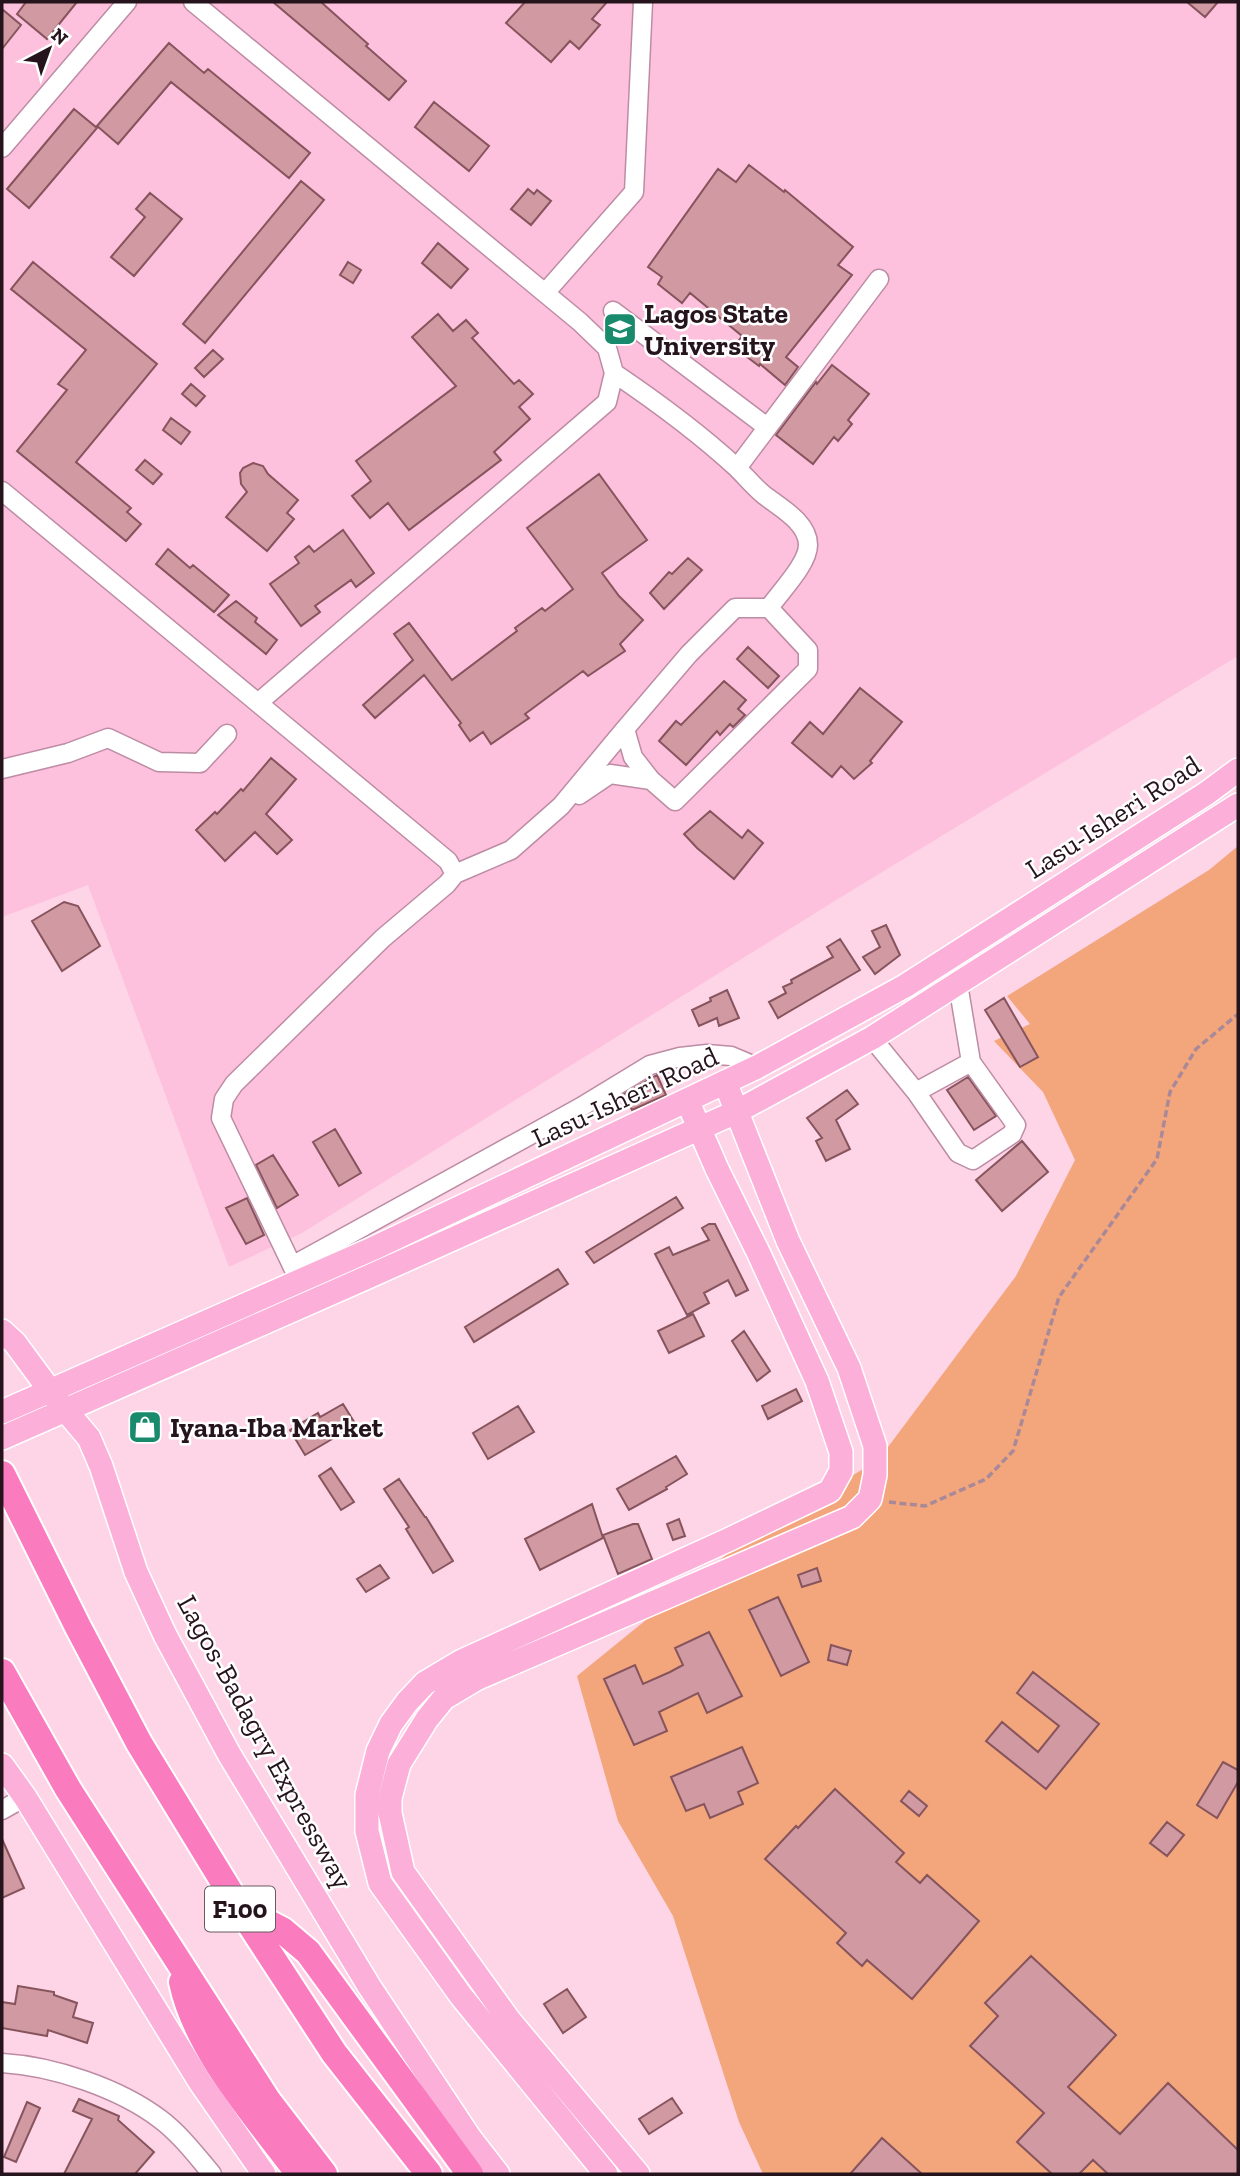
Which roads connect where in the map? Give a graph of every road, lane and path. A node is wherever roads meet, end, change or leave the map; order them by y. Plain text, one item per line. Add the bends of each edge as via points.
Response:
1 (127, 2) edge
2 (193, 2) edge
3 (643, 2) edge
4 (2, 148) edge
5 (879, 279) dead end
6 (545, 293) junction
7 (613, 311) dead end
8 (614, 373) junction
9 (767, 428) junction
10 (737, 468) junction
11 (2, 491) edge
12 (769, 608) junction
13 (258, 703) junction
14 (625, 729) junction
15 (227, 734) dead end
16 (2, 769) edge
17 (1238, 770) edge
18 (651, 780) junction
19 (1238, 805) edge
20 (561, 806) junction
21 (455, 874) junction
22 (958, 984) junction
23 (1238, 1014) edge
24 (872, 1038) junction
25 (971, 1062) junction
26 (757, 1066) junction
27 (725, 1082) junction
28 (916, 1093) junction
29 (687, 1100) junction
30 (736, 1112) junction
31 (700, 1130) junction
32 (296, 1273) junction
33 (2, 1331) edge
34 (49, 1390) junction
35 (66, 1408) junction
36 (2, 1412) edge
37 (2, 1437) edge
38 (2, 1474) edge
39 (870, 1499) junction
40 (2, 1672) edge
41 (2, 1765) edge
42 (25, 1797) junction
43 (2, 1810) edge
44 (239, 1907) junction
45 (177, 1959) junction
46 (2, 2063) edge
47 (562, 2104) junction
48 (212, 2174) edge
49 (264, 2174) edge
50 (299, 2174) edge
51 (324, 2174) edge
52 (429, 2174) edge
53 (470, 2174) edge
54 (498, 2174) edge
55 (606, 2174) edge
56 (638, 2174) edge

1 - 4 street
2 - 6 street
3 - 6 street via 634,192
5 - 9 street
6 - 8 street via 607,348
7 - 9 street
8 - 10 street
8 - 13 street via 607,402
9 - 10 street
10 - 12 street via 793,517 808,543 807,557
11 - 13 street
12 - 14 street via 735,608
12 - 18 street via 808,650 808,669 675,801
13 - 21 street via 448,861
14 - 18 street via 633,757
14 - 20 street
15 - 16 street via 201,763 159,762 108,738
17 - 26 main road, Lasu-Isheri Road via 905,986
18 - 20 street via 610,775
19 - 22 main road, Lasu-Isheri Road
20 - 21 street via 510,850
21 - 32 street via 281,1036 224,1099 221,1118
22 - 24 main road, Lasu-Isheri Road
22 - 25 street
23 - 39 path via 1196,1048 1170,1092 1157,1159 1059,1297 1013,1451 986,1479 925,1506
24 - 28 street
24 - 30 main road, Lasu-Isheri Road
25 - 28 street
25 - 28 street via 1016,1125 1012,1134 973,1160 958,1153
26 - 27 main road, Lasu-Isheri Road
26 - 32 street via 707,1054 650,1065
27 - 29 main road, Lasu-Isheri Road
27 - 30 main road
29 - 31 main road
29 - 32 main road, Lasu-Isheri Road via 372,1250
30 - 31 main road, Lasu-Isheri Road
30 - 39 main road via 788,1241 849,1368 875,1446 876,1475
31 - 35 main road, Lasu-Isheri Road
31 - 47 main road via 817,1381 841,1452 841,1471 830,1491 461,1661 425,1683 391,1724 378,1751 367,1795 367,1831 380,1883 461,1996
32 - 34 main road, Lasu-Isheri Road
33 - 34 main road, Lagos-Badagry Expressway
34 - 35 main road, Lagos-Badagry Expressway
34 - 36 main road, Lasu-Isheri Road
35 - 37 main road, Lasu-Isheri Road
35 - 54 main road, Lagos-Badagry Expressway via 95,1450 136,1572 229,1754 369,1986
38 - 44 highway, F100 via 139,1743
39 - 47 main road via 852,1517 476,1679 444,1698 399,1764 390,1813 403,1872 509,2020
40 - 45 highway, F100 via 68,1789
41 - 42 main road
42 - 43 street
42 - 49 main road via 200,2082
44 - 52 highway, F100 via 334,2053
44 - 53 highway via 282,1930 308,1952
45 - 50 highway via 197,2030
45 - 51 highway, F100 via 268,2101
46 - 48 street via 58,2073 109,2090 159,2118
47 - 55 main road
47 - 56 main road

